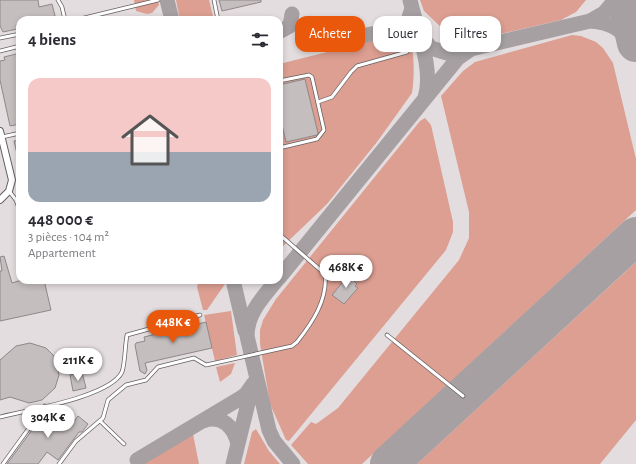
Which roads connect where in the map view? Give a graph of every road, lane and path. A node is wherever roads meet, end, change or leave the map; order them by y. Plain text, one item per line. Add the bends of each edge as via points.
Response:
1 (58, 0) edge
2 (158, 0) edge
3 (214, 0) edge
4 (64, 16) edge
5 (92, 16) edge
6 (217, 16) edge
7 (16, 35) edge
8 (0, 38) edge
9 (16, 47) edge
10 (0, 51) edge
11 (407, 52) dead end
12 (283, 80) edge
13 (318, 102) junction
14 (16, 133) edge
15 (1, 134) edge
16 (283, 147) edge
17 (9, 191) junction
18 (0, 200) edge
19 (16, 200) edge
20 (283, 237) edge
21 (200, 315) dead end
22 (386, 335) dead end
23 (463, 396) dead end
24 (45, 406) junction
25 (0, 417) edge
26 (100, 421) junction
27 (124, 444) dead end
28 (3, 464) edge
29 (60, 464) edge

1 - 4 lane
2 - 5 lane
3 - 6 lane
7 - 8 lane
9 - 10 lane
11 - 13 lane via 357,66 332,97
12 - 13 lane via 309,75 312,77
13 - 16 lane via 324,130 321,136
14 - 15 lane
15 - 17 street via 12,180
17 - 18 street
17 - 19 lane
20 - 26 lane via 325,274 322,303 297,342 292,346 206,365 194,358 166,364 146,380 126,385 108,400
21 - 24 lane via 127,335 122,372 109,385 89,395
22 - 23 lane
24 - 25 lane
24 - 28 lane
26 - 27 lane
26 - 29 lane via 76,441

